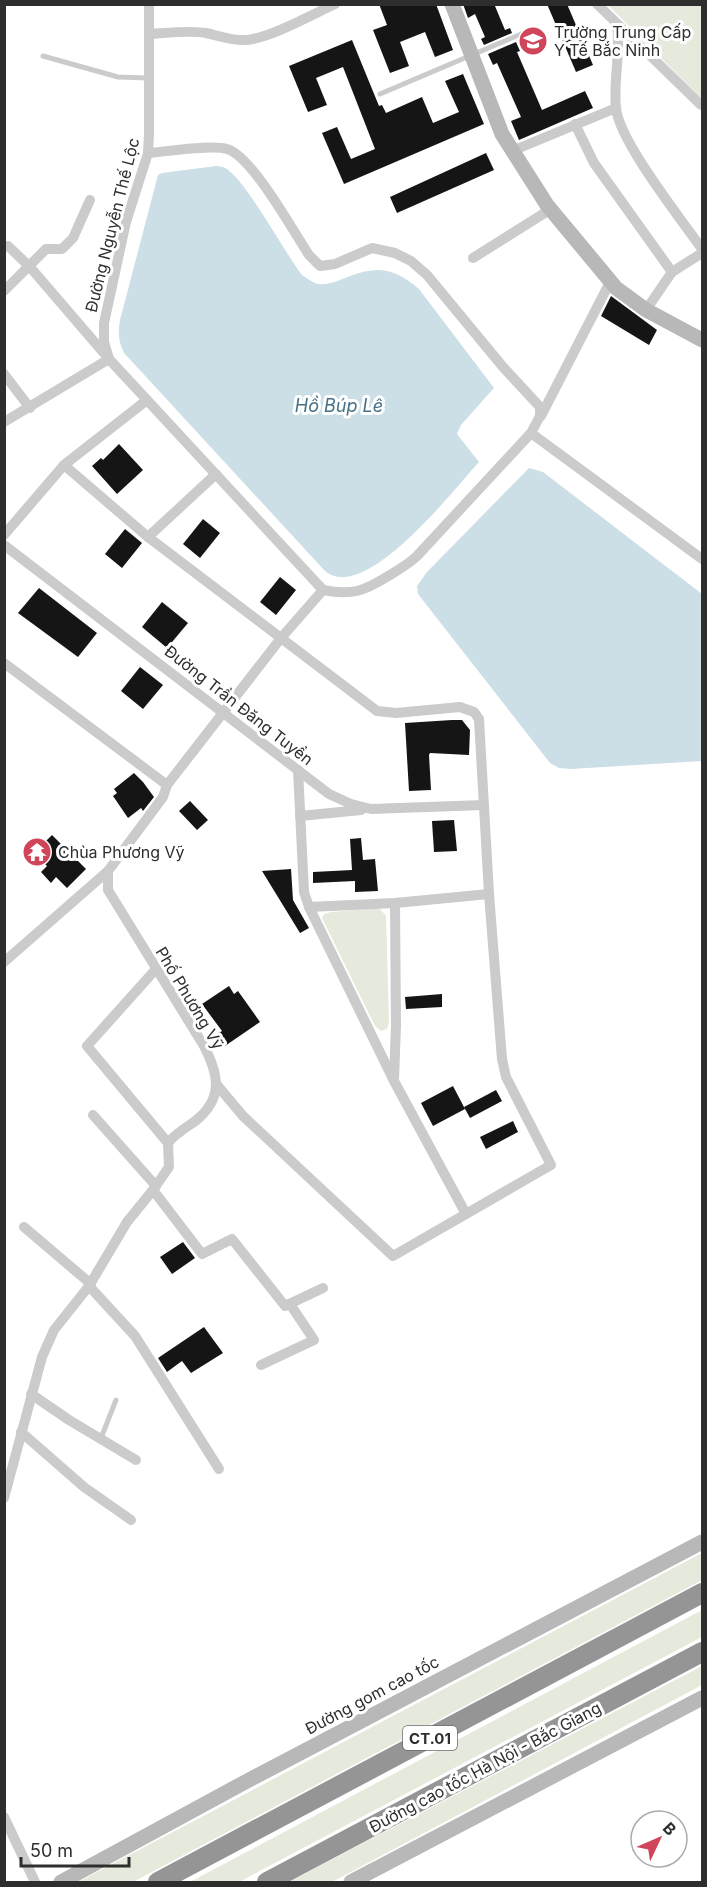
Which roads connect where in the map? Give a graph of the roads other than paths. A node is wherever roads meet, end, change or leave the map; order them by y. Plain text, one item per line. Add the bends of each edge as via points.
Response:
1 (149, 4) edge
2 (335, 4) edge
3 (452, 4) edge
4 (597, 4) edge
5 (617, 26) junction
6 (532, 29) dead end
7 (149, 34) junction
8 (44, 56) dead end
9 (471, 56) junction
10 (149, 78) junction
11 (380, 94) dead end
12 (701, 105) dead end
13 (616, 108) junction
14 (575, 124) junction
15 (512, 151) junction
16 (148, 153) junction
17 (90, 200) dead end
18 (551, 209) junction
19 (8, 246) dead end
20 (702, 251) edge
21 (473, 258) dead end
22 (30, 267) junction
23 (672, 272) junction
24 (610, 282) junction
25 (4, 291) edge
26 (646, 310) junction
27 (702, 340) edge
28 (109, 359) junction
29 (4, 374) edge
30 (147, 400) junction
31 (30, 408) junction
32 (540, 416) junction
33 (4, 422) edge
34 (531, 433) junction
35 (64, 465) junction
36 (216, 474) junction
37 (4, 536) edge
38 (148, 537) junction
39 (4, 545) edge
40 (702, 559) edge
41 (323, 590) junction
42 (280, 638) junction
43 (4, 663) edge
44 (224, 712) junction
45 (298, 770) junction
46 (166, 785) junction
47 (484, 805) junction
48 (371, 809) junction
49 (300, 816) junction
50 (108, 871) junction
51 (489, 894) junction
52 (395, 903) junction
53 (309, 907) junction
54 (4, 962) edge
55 (156, 969) junction
56 (394, 1081) junction
57 (217, 1085) junction
58 (93, 1115) dead end
59 (168, 1143) junction
60 (155, 1188) junction
61 (466, 1214) junction
62 (24, 1227) dead end
63 (90, 1285) junction
64 (323, 1288) dead end
65 (290, 1304) junction
66 (261, 1365) dead end
67 (32, 1394) junction
68 (116, 1401) dead end
69 (21, 1432) junction
70 (101, 1440) junction
71 (136, 1460) dead end
72 (219, 1469) dead end
73 (4, 1498) edge
74 (131, 1520) dead end
75 (702, 1542) edge
76 (702, 1593) edge
77 (702, 1652) edge
78 (702, 1698) edge
79 (4, 1817) edge
80 (35, 1882) edge
81 (60, 1882) edge
82 (158, 1882) edge
83 (267, 1882) edge
84 (351, 1882) edge

1 - 7 street, Đường Nguyễn Thế Lộc
2 - 7 street via 250,40 186,31
3 - 9 main road
4 - 5 street
5 - 12 street
5 - 13 street
6 - 9 lane
7 - 10 street, Đường Nguyễn Thế Lộc
8 - 10 lane via 118,77
9 - 11 lane
9 - 15 main road
10 - 16 street, Đường Nguyễn Thế Lộc
13 - 14 street
13 - 20 street via 618,121 634,150
14 - 15 street
14 - 23 street via 594,163
15 - 18 main road
16 - 28 street, Đường Nguyễn Thế Lộc via 126,222 104,323
16 - 32 street via 223,148 236,153 251,168 320,266 372,249 411,261 539,404
17 - 22 street via 73,238 62,249 46,249
18 - 21 street
18 - 24 main road
19 - 22 street
20 - 23 street
22 - 25 street
22 - 28 street
23 - 26 street
24 - 26 main road
24 - 32 street
26 - 27 main road
28 - 30 street
28 - 31 street
29 - 31 street
30 - 35 street
30 - 36 street
31 - 33 street
32 - 34 street
34 - 40 street
34 - 41 street via 411,562 357,592
35 - 37 street
35 - 38 street
36 - 38 street
36 - 41 street
38 - 42 street
39 - 44 street, Đường Trần Đăng Tuyển
41 - 42 street
42 - 44 street
42 - 47 street via 377,711 460,706 474,712 481,726
43 - 46 street
44 - 45 street, Đường Trần Đăng Tuyển
44 - 46 street
45 - 48 street, Đường Trần Đăng Tuyển via 329,794
45 - 49 street
46 - 50 street via 163,797
47 - 48 street, Đường Trần Đăng Tuyển
47 - 51 street
48 - 49 street
49 - 53 street via 304,892
50 - 54 street
50 - 55 street, Phố Phương Vỹ via 108,890
51 - 52 street
51 - 61 street via 506,1077 551,1165
52 - 53 street
52 - 56 street
53 - 56 street
55 - 57 street, Phố Phương Vỹ via 204,1046
55 - 59 street via 87,1046
56 - 61 street
57 - 59 street via 206,1110
57 - 61 street via 243,1116 393,1256
58 - 60 street
59 - 60 street via 169,1167
60 - 63 street via 128,1222
60 - 65 street via 202,1254 232,1239 285,1306
62 - 63 street
63 - 67 street via 54,1330
63 - 72 street via 135,1336
64 - 65 street
65 - 66 street via 314,1340
67 - 69 street
67 - 70 street
68 - 70 lane
69 - 73 street
69 - 74 street via 84,1487
70 - 71 street
75 - 81 main road, Đường gom cao tốc
76 - 82 highway, CT.01
77 - 83 highway, Đường cao tốc Hà Nội - Bắc Giang
78 - 84 main road
79 - 80 street

